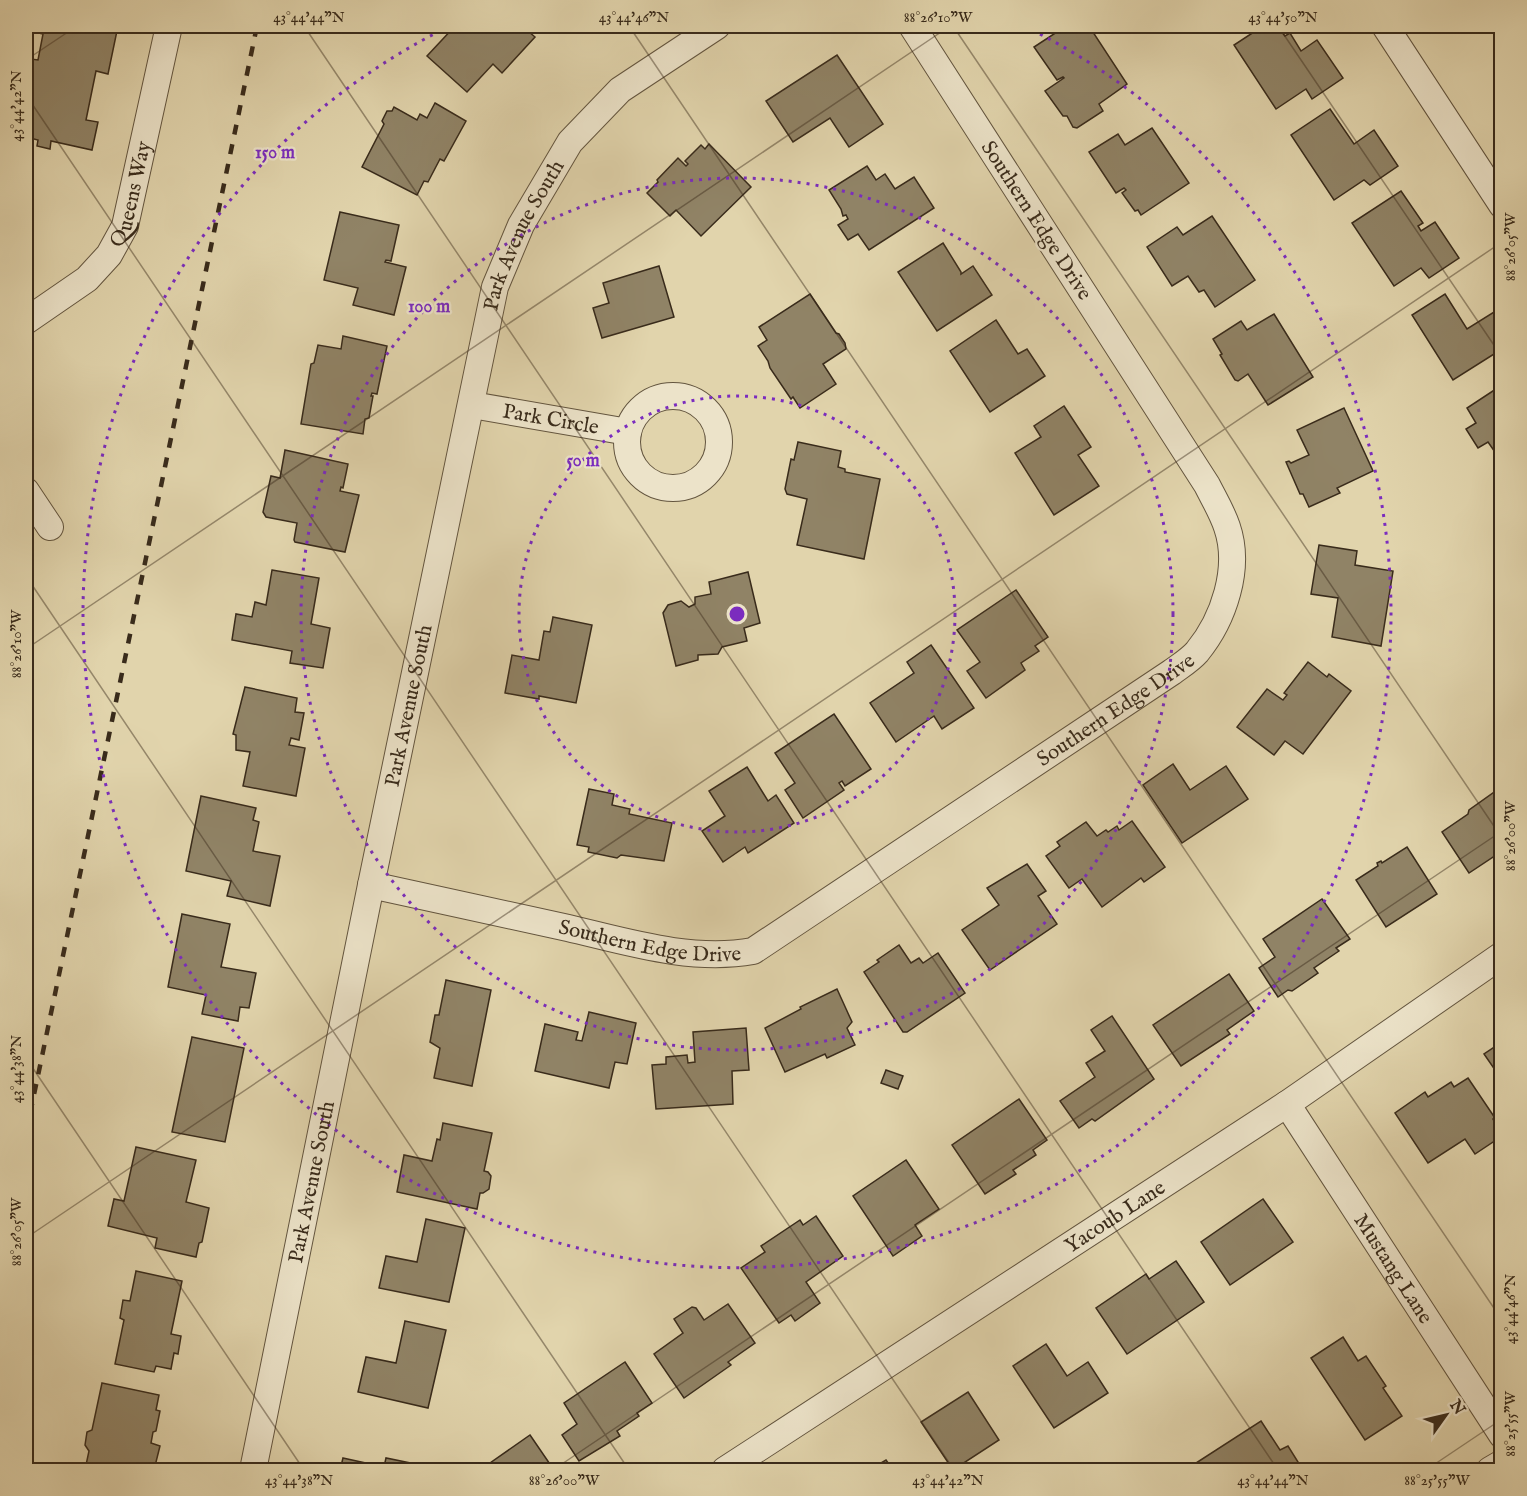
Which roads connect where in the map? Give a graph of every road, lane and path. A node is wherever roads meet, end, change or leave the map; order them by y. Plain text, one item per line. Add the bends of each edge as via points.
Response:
1 (169, 26) edge
2 (717, 26) edge
3 (912, 26) edge
4 (1385, 26) edge
5 (1502, 205) edge
6 (26, 321) edge
7 (472, 405) junction
8 (628, 432) dead end
9 (26, 491) edge
10 (50, 527) dead end
11 (371, 885) junction
12 (1502, 955) edge
13 (1287, 1104) junction
14 (1502, 1435) edge
15 (1502, 1463) edge
16 (253, 1470) edge
17 (725, 1470) edge
18 (1490, 1470) edge

1 - 6 street, Queens Way via 125,226 109,255 87,279
2 - 7 street, Park Avenue South via 620,90 570,142 521,225 495,287
3 - 11 street, Southern Edge Drive via 1207,485 1227,528 1233,560 1228,589 1215,623 1196,652 1172,672 753,951 708,955 646,946
4 - 5 street
7 - 8 street, Park Circle
7 - 11 street, Park Avenue South
9 - 10 street
11 - 16 street, Park Avenue South
12 - 13 street, Yacoub Lane
13 - 14 street, Mustang Lane
13 - 17 street, Yacoub Lane
15 - 18 street

